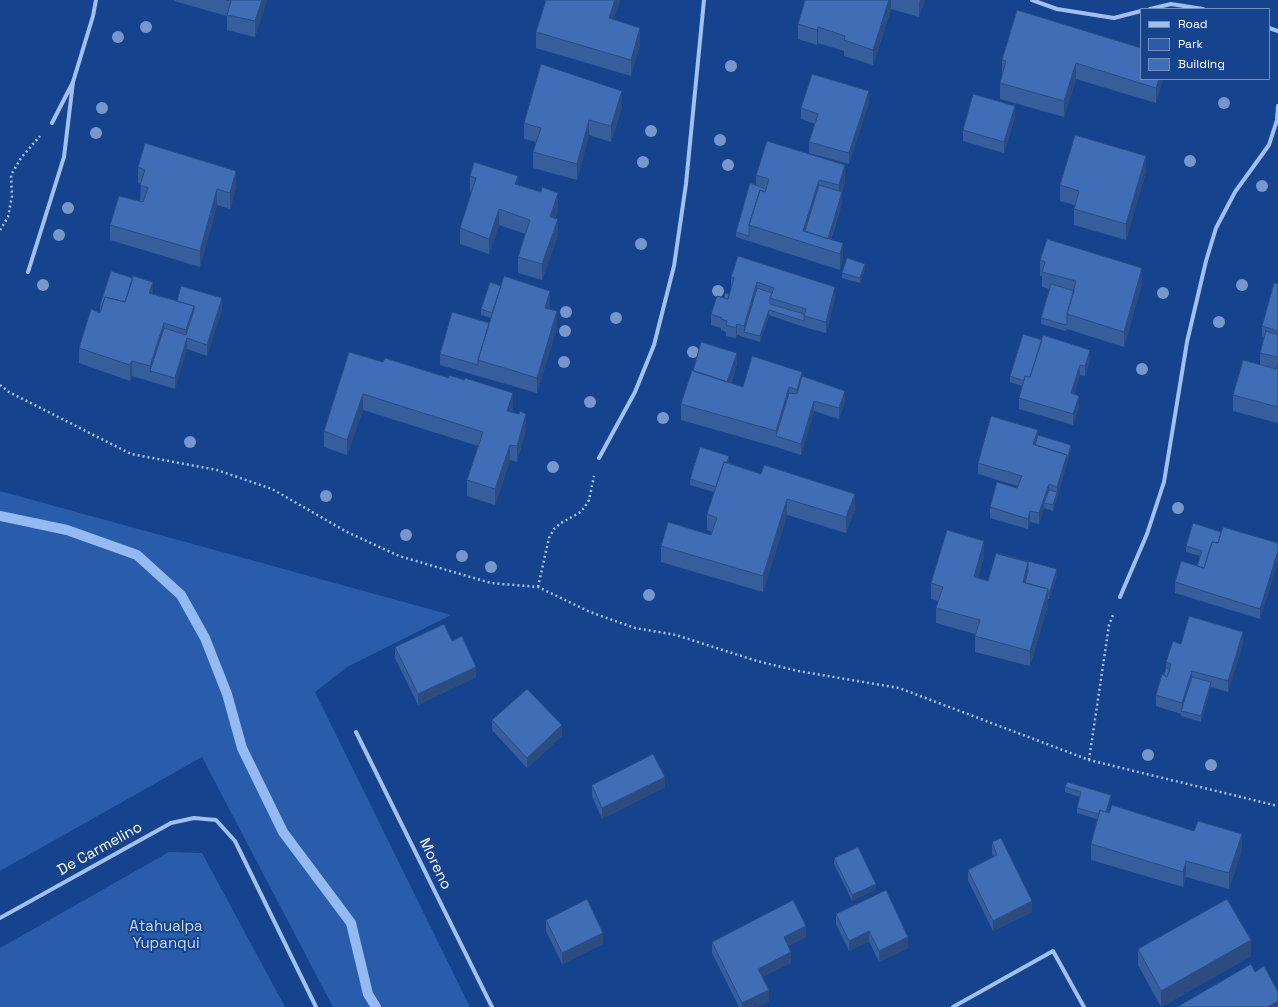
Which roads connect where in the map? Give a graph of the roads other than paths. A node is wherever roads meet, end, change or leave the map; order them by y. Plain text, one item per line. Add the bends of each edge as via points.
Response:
1 (96, 0) edge
2 (704, 0) edge
3 (1032, 0) edge
4 (1154, 8) edge
5 (1197, 8) edge
6 (1140, 11) edge
7 (73, 82) junction
8 (1278, 106) edge
9 (52, 123) road end
10 (28, 272) dead end
11 (599, 458) road end
12 (1120, 597) road end
13 (356, 732) dead end
14 (0, 918) edge
15 (316, 1007) edge
16 (492, 1007) edge
17 (953, 1007) edge
18 (1084, 1007) edge

1 - 7 street
2 - 11 street via 686,184 674,266 654,345 635,392
3 - 6 street via 1057,9 1114,18
4 - 5 street via 1171,4
7 - 9 street
7 - 10 street via 64,157
8 - 12 street via 1277,120 1269,145 1235,192 1216,228 1187,342 1164,482 1147,534
13 - 16 street, Moreno
14 - 15 street, De Carmelino via 171,823 194,818 216,820 235,841
17 - 18 street via 1053,951

